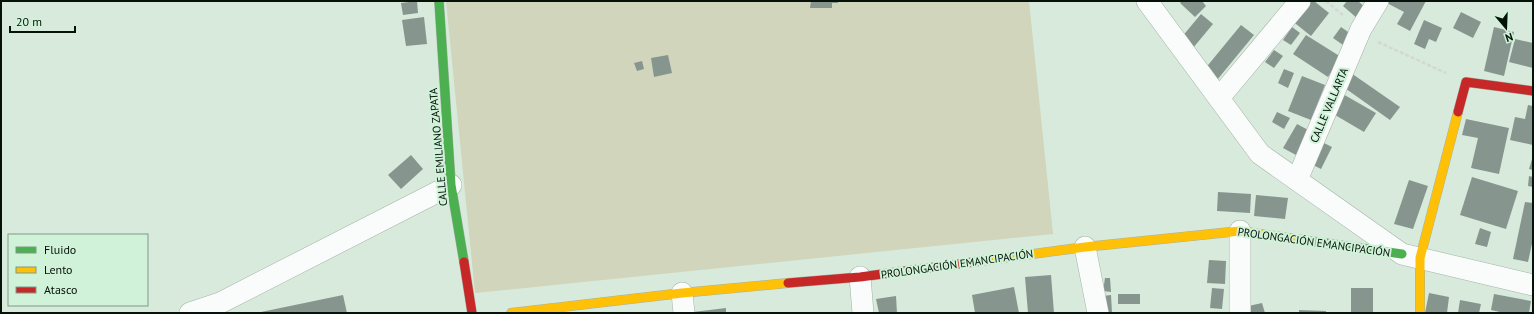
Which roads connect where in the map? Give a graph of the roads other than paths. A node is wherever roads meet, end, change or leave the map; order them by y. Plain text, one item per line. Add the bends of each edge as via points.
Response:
1 (439, 1) edge
2 (1147, 1) edge
3 (1300, 1) edge
4 (1378, 1) edge
5 (1533, 91) edge
6 (1219, 98) junction
7 (1297, 180) junction
8 (451, 185) junction
9 (1240, 231) junction
10 (1085, 246) junction
11 (1411, 256) junction
12 (860, 277) junction
13 (1533, 285) edge
14 (683, 303) edge
15 (190, 313) edge
16 (472, 313) edge
17 (511, 313) edge
18 (863, 313) edge
19 (1098, 313) edge
20 (1240, 313) edge
21 (1420, 313) edge

1 - 8 street, CALLE EMILIANO ZAPATA
2 - 6 street, PROLONGACIÓN EMANCIPACIÓN
3 - 6 street
4 - 7 street, CALLE VALLARTA via 1361,29
5 - 11 street via 1466,82
6 - 7 street, PROLONGACIÓN EMANCIPACIÓN via 1260,154
7 - 11 street, PROLONGACIÓN EMANCIPACIÓN
8 - 15 street via 220,303
8 - 16 street, CALLE EMILIANO ZAPATA
9 - 10 street, PROLONGACIÓN EMANCIPACIÓN
9 - 11 street, PROLONGACIÓN EMANCIPACIÓN
9 - 20 street
10 - 12 street, PROLONGACIÓN EMANCIPACIÓN
10 - 19 street
11 - 13 street, PROLONGACIÓN EMANCIPACIÓN
11 - 21 street
12 - 14 street, PROLONGACIÓN EMANCIPACIÓN
12 - 18 street
14 - 17 street, PROLONGACIÓN EMANCIPACIÓN

